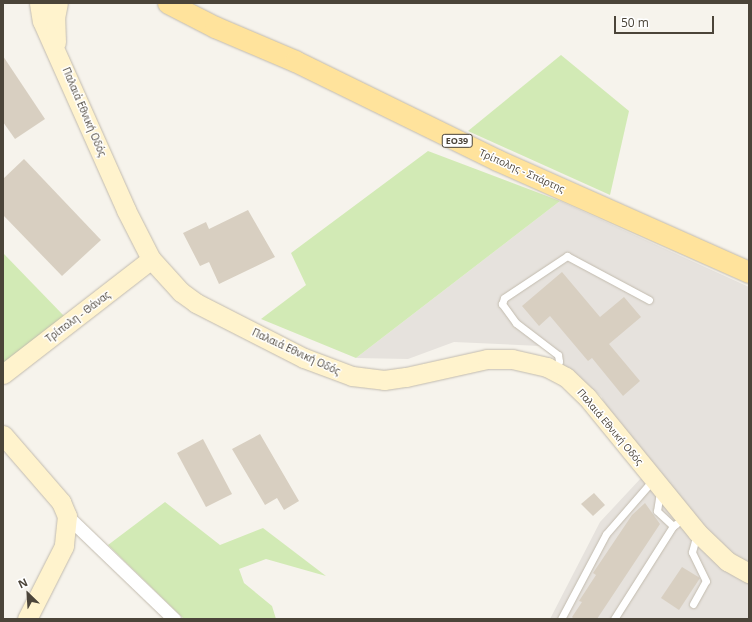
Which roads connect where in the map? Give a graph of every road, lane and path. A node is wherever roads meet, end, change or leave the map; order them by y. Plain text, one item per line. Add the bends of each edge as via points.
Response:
1 (39, 3) edge
2 (58, 3) edge
3 (168, 3) edge
4 (56, 48) junction
5 (151, 259) junction
6 (749, 272) edge
7 (649, 300) dead end
8 (556, 372) junction
9 (3, 374) edge
10 (3, 434) edge
11 (657, 483) junction
12 (67, 516) junction
13 (685, 526) junction
14 (749, 573) edge
15 (693, 604) dead end
16 (27, 619) edge
17 (174, 619) edge
18 (562, 619) edge
19 (614, 619) edge

1 - 4 main road, Παλαιά Εθνική Οδός via 42,21
2 - 4 main road via 55,18
3 - 6 main road, Τρίπολης - Σπάρτης / ΕΟ39 via 497,160
4 - 5 main road, Παλαιά Εθνική Οδός via 126,210
5 - 8 main road, Παλαιά Εθνική Οδός via 181,292 196,303 304,358 352,376 384,380 487,359 529,362
5 - 9 main road, Τρίπολη - Θάνας
7 - 8 lane via 568,256 504,298 502,304 516,323 558,355
8 - 11 main road, Παλαιά Εθνική Οδός via 566,377 587,397
10 - 12 main road via 61,502
11 - 13 main road, Παλαιά Εθνική Οδός
11 - 18 lane via 606,534
12 - 16 main road via 64,546
12 - 17 street
13 - 14 main road, Παλαιά Εθνική Οδός via 727,561
13 - 15 lane via 692,552 706,581
13 - 19 lane

